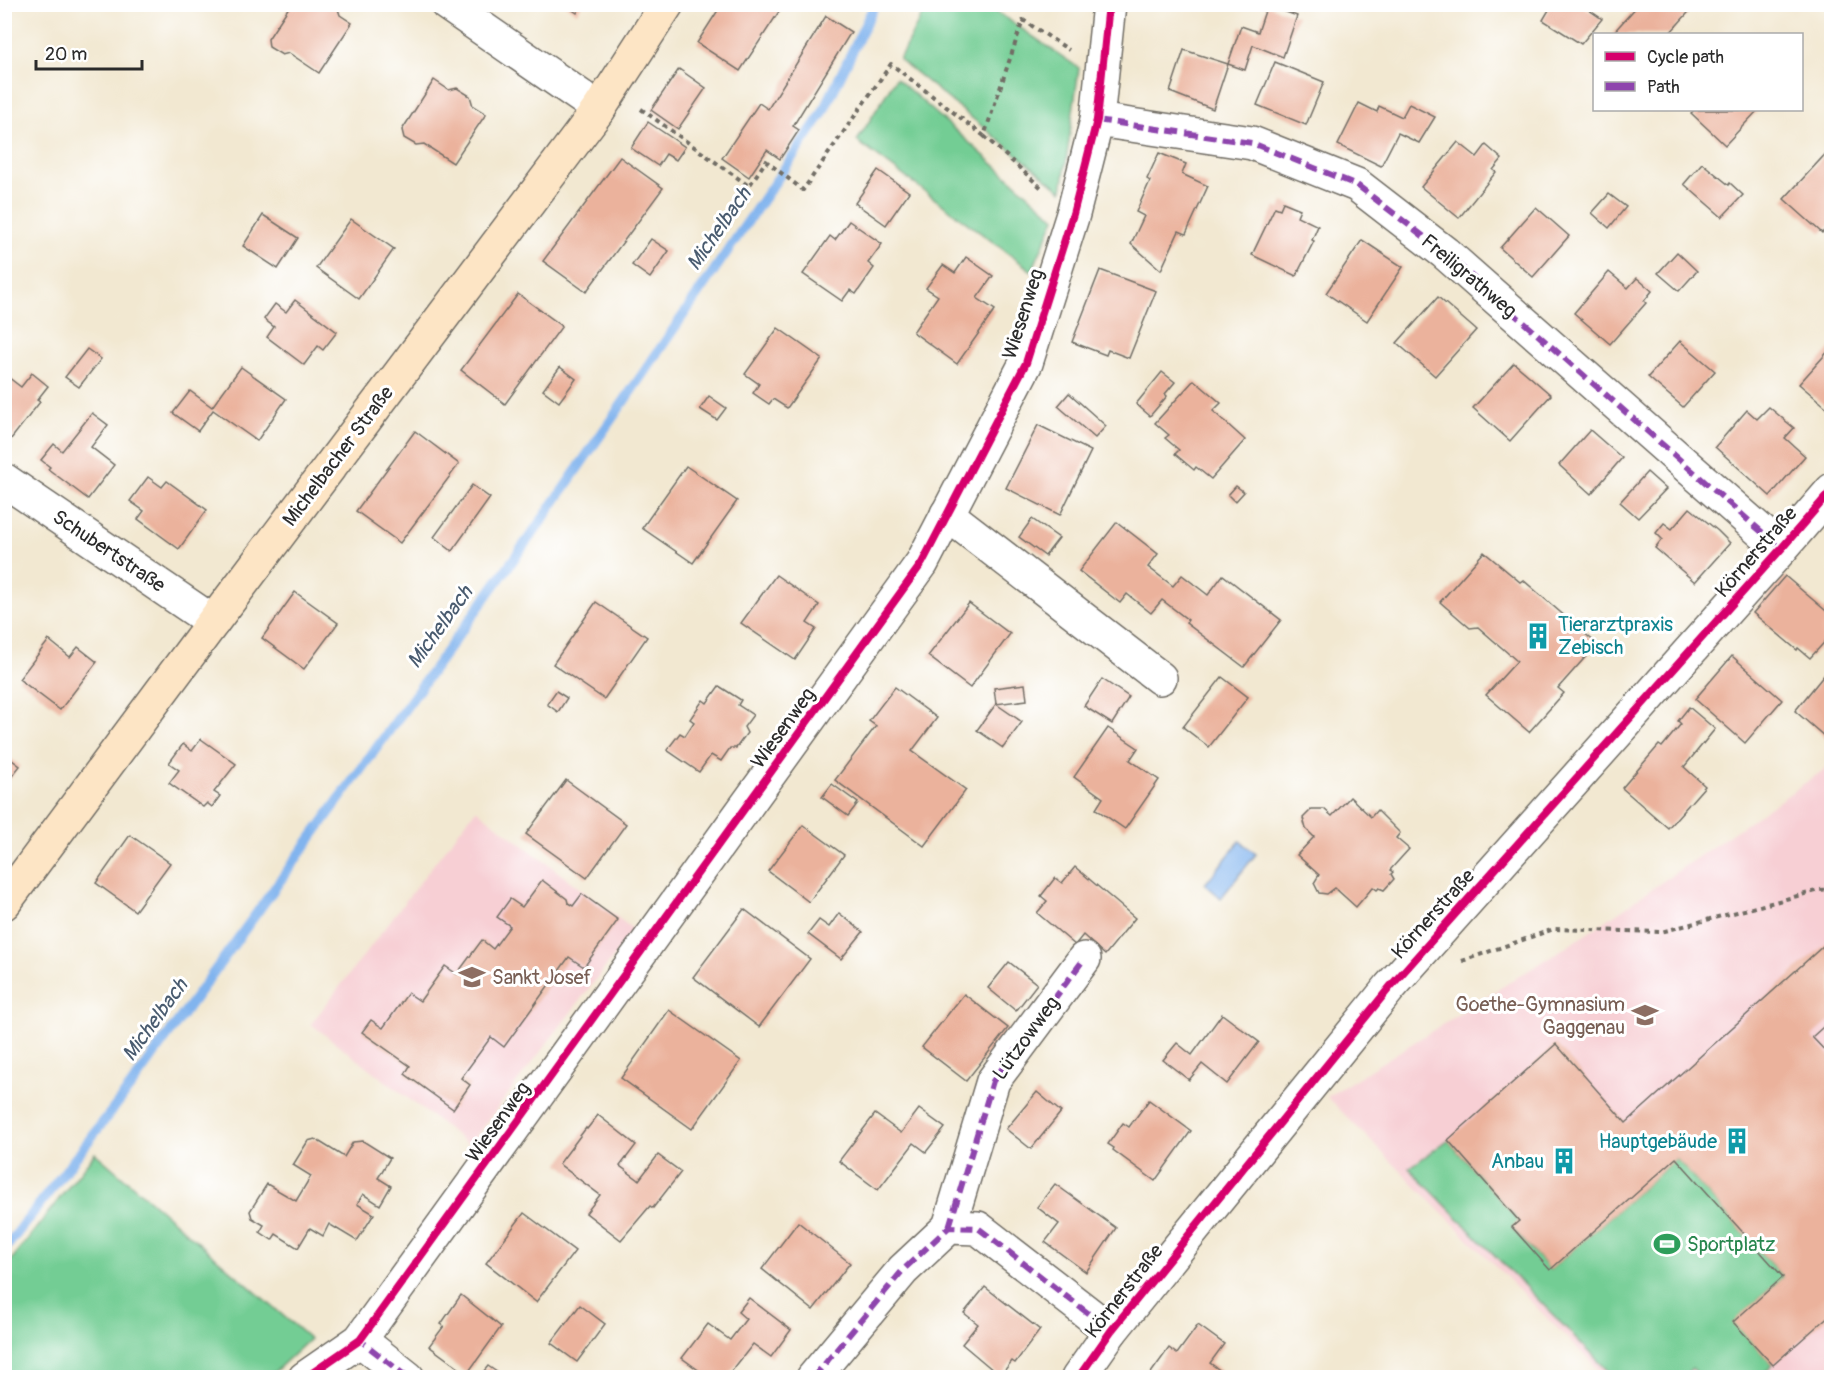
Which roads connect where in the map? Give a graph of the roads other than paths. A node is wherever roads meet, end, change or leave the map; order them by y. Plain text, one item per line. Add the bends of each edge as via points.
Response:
1 (447, 4) edge
2 (667, 4) edge
3 (1109, 4) edge
4 (606, 100) junction
5 (1097, 120) junction
6 (4, 480) edge
7 (1832, 490) edge
8 (946, 514) junction
9 (1781, 549) junction
10 (213, 622) junction
11 (1160, 678) dead end
12 (4, 903) edge
13 (1084, 959) dead end
14 (949, 1227) junction
15 (1111, 1331) junction
16 (360, 1340) junction
17 (305, 1377) edge
18 (408, 1377) edge
19 (813, 1377) edge
20 (1078, 1377) edge

1 - 4 street
2 - 4 main road, Michelbacher Straße
3 - 5 street, Wiesenweg
4 - 10 main road, Michelbacher Straße
5 - 8 street, Wiesenweg via 1026,363
5 - 9 street, Freiligrathweg via 1252,143 1357,185 1445,253
6 - 10 street, Schubertstraße
7 - 9 street, Körnerstraße
8 - 11 street
8 - 16 street, Wiesenweg via 922,563
9 - 15 street, Körnerstraße via 1390,987
10 - 12 main road, Michelbacher Straße
13 - 14 street, Lützowweg via 993,1081
14 - 15 street via 978,1228
14 - 19 street via 903,1269
15 - 20 street, Körnerstraße
16 - 17 street, Wiesenweg
16 - 18 street

